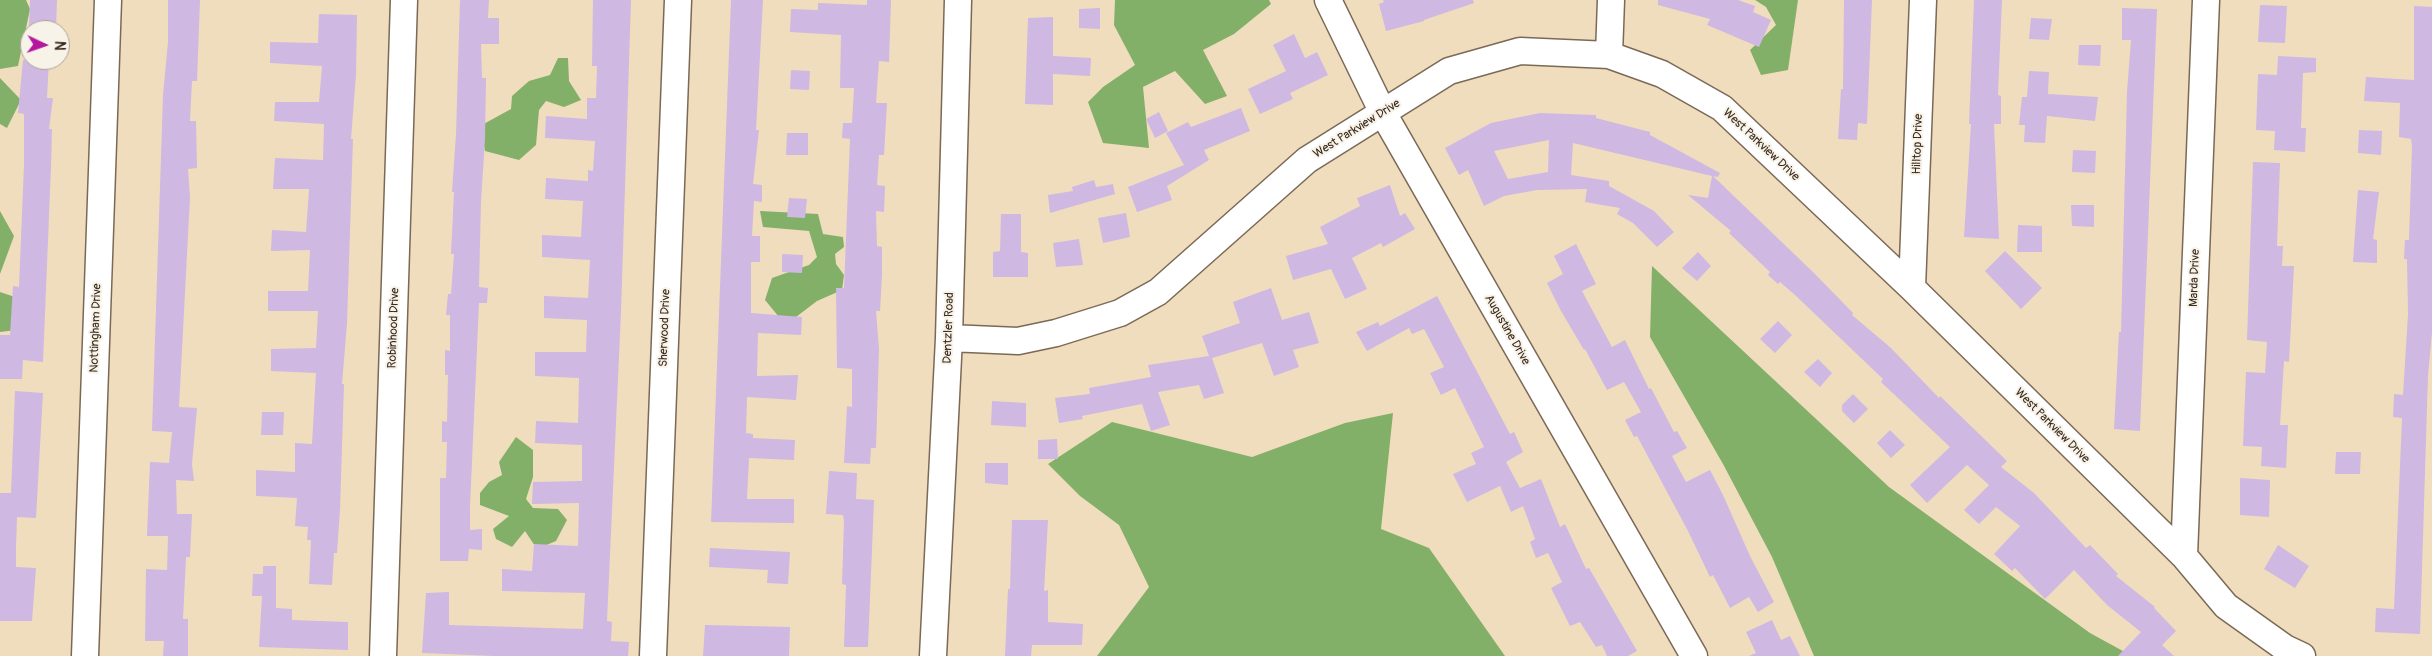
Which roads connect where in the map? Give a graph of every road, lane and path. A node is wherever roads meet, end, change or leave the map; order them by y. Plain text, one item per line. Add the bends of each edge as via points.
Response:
1 (108, 0) edge
2 (404, 0) edge
3 (678, 0) edge
4 (958, 0) edge
5 (1328, 0) edge
6 (1610, 0) edge
7 (1923, 0) edge
8 (2206, 0) edge
9 (1609, 55) junction
10 (1383, 113) junction
11 (1912, 288) junction
12 (949, 338) junction
13 (2184, 556) junction
14 (85, 656) edge
15 (383, 656) edge
16 (652, 656) edge
17 (933, 656) edge
18 (1694, 656) edge
19 (2302, 656) edge

1 - 14 street, Nottingham Drive
2 - 15 street, Robinhood Drive
3 - 16 street, Sherwood Drive
4 - 12 street, Dentzler Road
5 - 10 street, Augustine Drive
6 - 9 street
7 - 11 street, Hilltop Drive
8 - 13 street, Marda Drive
9 - 10 street, West Parkview Drive via 1520,51 1449,71
9 - 11 street, West Parkview Drive via 1662,74 1722,108
10 - 12 street, West Parkview Drive via 1307,160 1158,292 1120,313 1056,333 1018,340
10 - 18 street, Augustine Drive
11 - 13 street, West Parkview Drive
12 - 17 street, Dentzler Road
13 - 19 street, West Parkview Drive via 2226,606 2285,648

